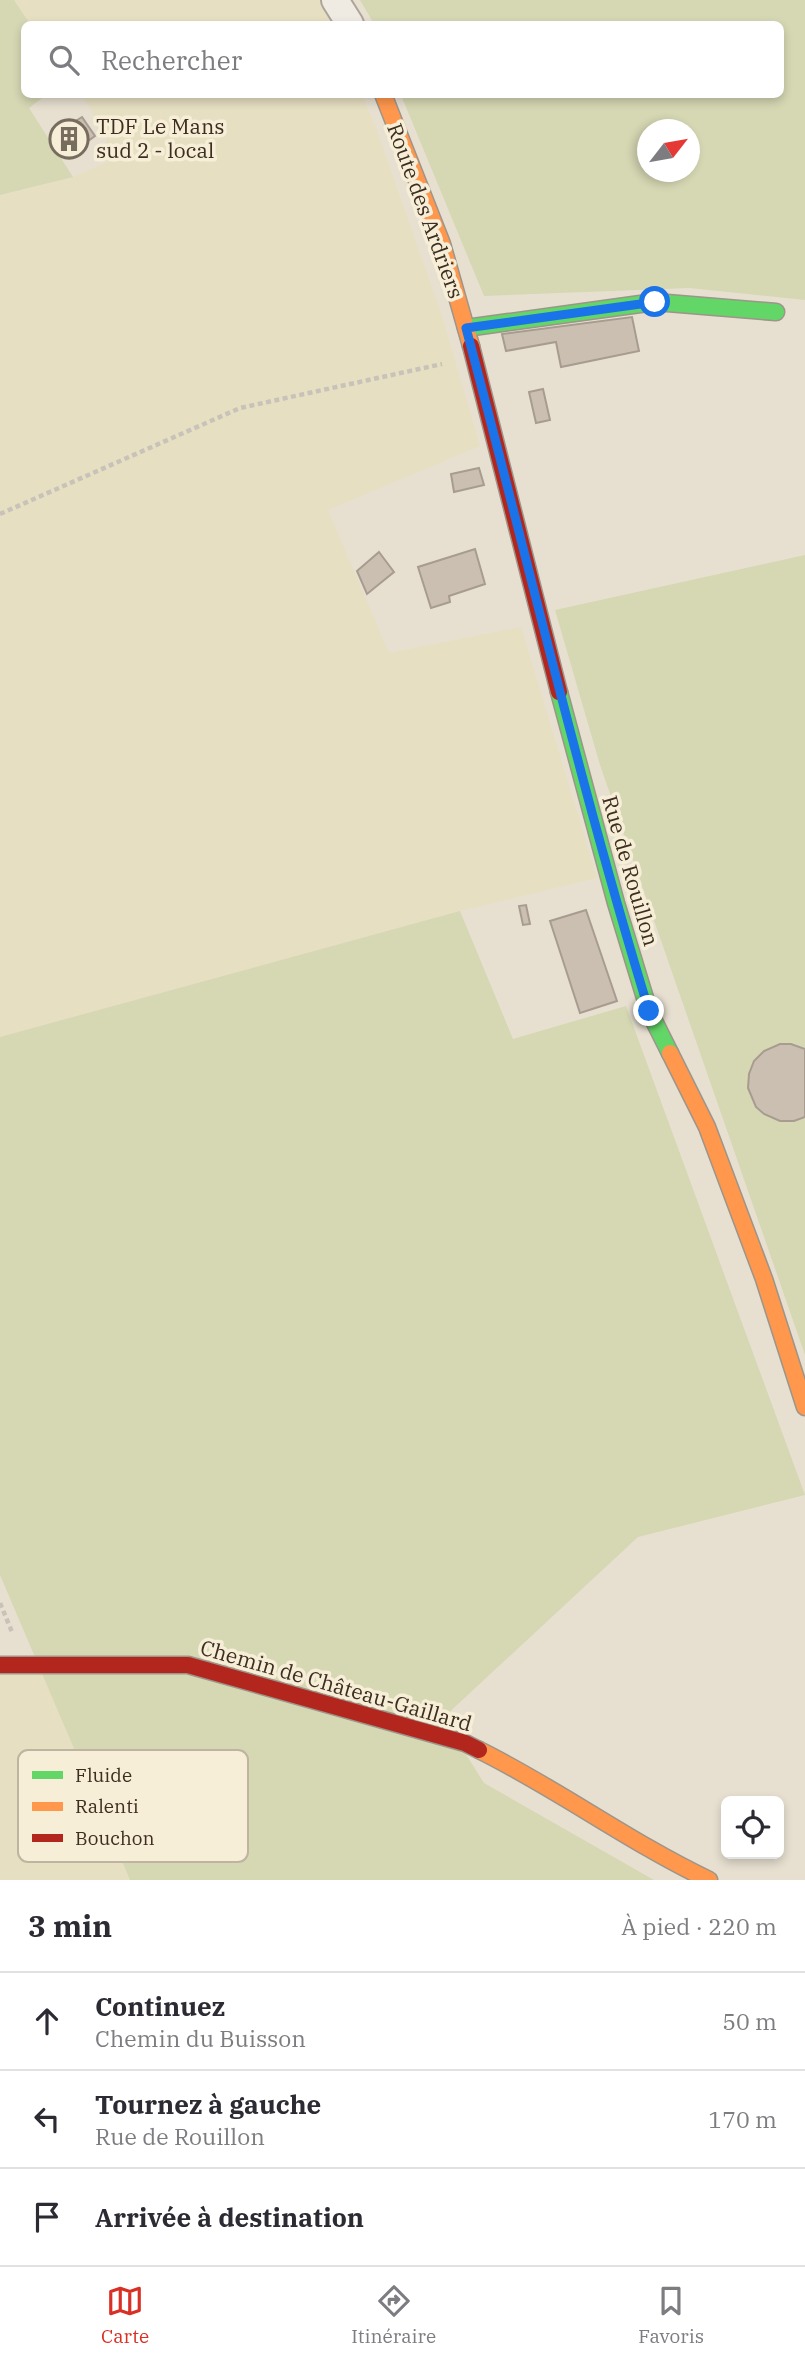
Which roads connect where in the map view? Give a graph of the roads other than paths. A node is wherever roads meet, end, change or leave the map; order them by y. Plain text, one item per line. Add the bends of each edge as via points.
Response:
1 (335, 0) edge
2 (349, 21) edge
3 (385, 98) edge
4 (776, 312) dead end
5 (466, 328) junction
6 (805, 1407) edge
7 (0, 1665) edge
8 (709, 1880) edge

1 - 2 street
3 - 5 street, Route des Ardriers via 442,244
4 - 5 street via 655,302
5 - 6 street, Rue de Rouillon via 562,705 649,1011 708,1127
7 - 8 street, Chemin de Château-Gaillard via 188,1665 465,1743

